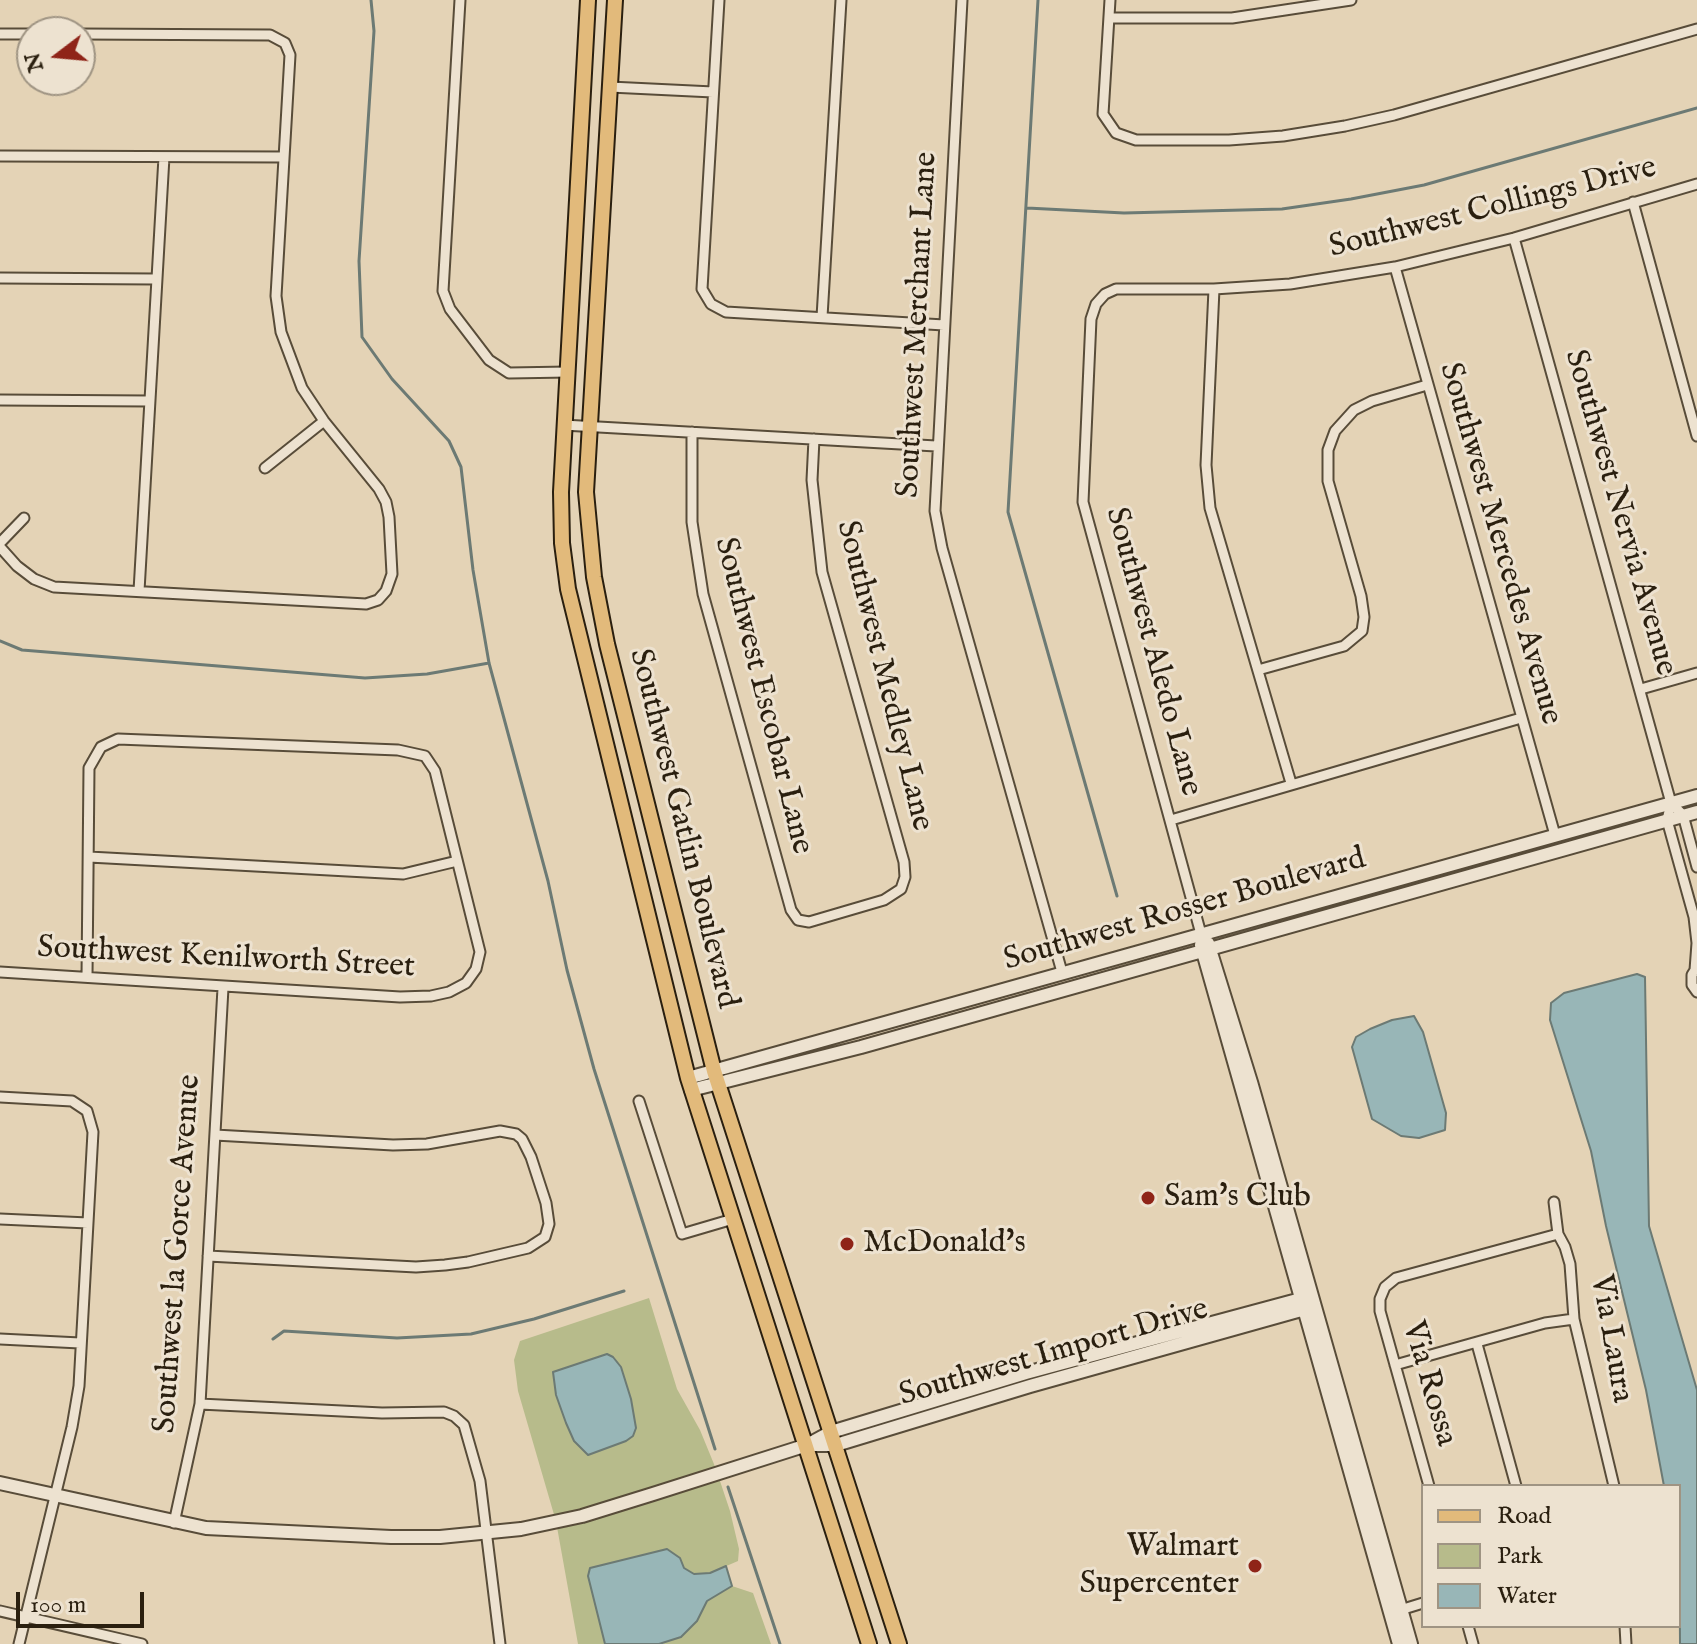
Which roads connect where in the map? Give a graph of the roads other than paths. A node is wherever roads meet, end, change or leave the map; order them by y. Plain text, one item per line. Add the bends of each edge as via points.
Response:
1 (460, 0) edge
2 (588, 0) edge
3 (615, 0) edge
4 (719, 0) edge
5 (841, 0) edge
6 (962, 0) edge
7 (1110, 0) edge
8 (1351, 0) edge
9 (1109, 18) junction
10 (1697, 29) edge
11 (96, 34) edge
12 (610, 87) junction
13 (713, 92) junction
14 (0, 156) edge
15 (164, 157) junction
16 (284, 157) junction
17 (1697, 184) edge
18 (1633, 202) junction
19 (1514, 238) junction
20 (1395, 267) junction
21 (0, 278) edge
22 (155, 279) junction
23 (1214, 289) junction
24 (1110, 291) joint
25 (822, 317) junction
26 (944, 325) junction
27 (568, 372) junction
28 (1427, 385) junction
29 (0, 400) edge
30 (149, 401) junction
31 (324, 421) junction
32 (563, 425) junction
33 (590, 426) junction
34 (692, 432) junction
35 (1697, 436) edge
36 (814, 439) junction
37 (936, 446) junction
38 (265, 468) dead end
39 (24, 518) dead end
40 (0, 545) edge
41 (139, 591) junction
42 (1258, 670) junction
43 (1697, 673) edge
44 (1641, 689) junction
45 (1521, 718) junction
46 (1291, 783) junction
47 (1697, 796) edge
48 (1671, 803) junction
49 (1697, 812) edge
50 (1683, 815) junction
51 (1171, 820) junction
52 (1667, 820) junction
53 (1555, 835) junction
54 (89, 857) junction
55 (457, 861) junction
56 (1697, 867) edge
57 (905, 877) joint
58 (1201, 934) junction
59 (1206, 949) junction
60 (1696, 968) edge
61 (0, 972) edge
62 (1062, 972) junction
63 (87, 977) junction
64 (223, 988) junction
65 (1697, 992) edge
66 (716, 1077) junction
67 (689, 1084) junction
68 (0, 1097) edge
69 (639, 1101) dead end
70 (215, 1135) junction
71 (1554, 1202) dead end
72 (0, 1219) edge
73 (733, 1219) junction
74 (88, 1223) junction
75 (1558, 1234) junction
76 (208, 1256) junction
77 (1308, 1302) junction
78 (1574, 1319) junction
79 (0, 1339) edge
80 (80, 1343) junction
81 (1477, 1344) junction
82 (1395, 1365) junction
83 (200, 1404) junction
84 (834, 1438) junction
85 (807, 1445) junction
86 (0, 1483) edge
87 (1428, 1484) edge
88 (1515, 1484) edge
89 (1614, 1484) edge
90 (56, 1496) junction
91 (174, 1523) junction
92 (488, 1533) junction
93 (1421, 1604) edge
94 (0, 1611) edge
95 (1396, 1611) junction
96 (26, 1617) junction
97 (19, 1644) edge
98 (142, 1644) edge
99 (500, 1644) edge
100 (869, 1644) edge
101 (899, 1644) edge
102 (1399, 1644) edge
103 (1411, 1644) edge
104 (1617, 1644) edge
105 (1626, 1644) edge

1 - 27 street via 443,291 450,309 489,360 509,373
2 - 27 main road, Southwest Gatlin Boulevard
3 - 12 main road, Southwest Gatlin Boulevard
4 - 13 street
5 - 25 street
6 - 26 street, Southwest Merchant Lane
7 - 9 street
8 - 9 street via 1232,18
9 - 10 street via 1106,121 1121,136 1136,140 1283,136 1394,115
11 - 16 street via 270,35 285,43 290,55
12 - 13 street
12 - 33 main road, Southwest Gatlin Boulevard
13 - 25 street via 702,289 711,304 726,312
14 - 15 street
15 - 16 street
15 - 22 street
16 - 31 street via 276,296 281,332 302,388
17 - 18 street, Southwest Collings Drive
18 - 19 street, Southwest Collings Drive
18 - 35 street
19 - 20 street, Southwest Collings Drive
19 - 44 street, Southwest Nervia Avenue
20 - 23 street, Southwest Collings Drive via 1290,284
20 - 28 street, Southwest Mercedes Avenue
21 - 22 street
22 - 30 street
23 - 24 street, Southwest Collings Drive
23 - 42 street via 1206,465 1210,508
24 - 51 street, Southwest Aledo Lane via 1100,298 1091,319 1083,502
25 - 26 street
26 - 37 street, Southwest Merchant Lane
27 - 32 main road, Southwest Gatlin Boulevard
28 - 42 street via 1354,410 1335,431 1328,450 1328,481 1361,596 1362,631 1344,646
28 - 45 street, Southwest Mercedes Avenue
29 - 30 street
30 - 41 street
31 - 38 street
31 - 41 street via 386,502 392,574 378,600 366,604
32 - 33 street
32 - 67 main road, Southwest Gatlin Boulevard via 562,543 568,589
33 - 34 street
33 - 66 main road, Southwest Gatlin Boulevard via 586,492 594,577
34 - 36 street
34 - 57 street, Southwest Escobar Lane via 692,522 703,594 791,910 798,920 809,922 884,900 901,889
36 - 37 street
36 - 57 street, Southwest Medley Lane via 814,508 822,572
37 - 62 street, Southwest Merchant Lane via 935,511 942,548
39 - 40 street
40 - 41 street via 17,566 54,587
42 - 46 street
43 - 44 street
44 - 48 street, Southwest Nervia Avenue
45 - 46 street
45 - 53 street, Southwest Mercedes Avenue
46 - 51 street
47 - 48 street, Southwest Rosser Boulevard
48 - 50 street
48 - 52 street
48 - 53 street, Southwest Rosser Boulevard
49 - 50 street, Southwest Rosser Boulevard
50 - 52 street, Southwest Rosser Boulevard
50 - 56 street
51 - 58 street, Southwest Aledo Lane
52 - 59 street, Southwest Rosser Boulevard
52 - 60 street via 1694,917
53 - 58 street, Southwest Rosser Boulevard
54 - 55 street via 403,874
54 - 55 street via 89,768 101,747 118,739 398,750 425,756 435,771
54 - 63 street
55 - 64 street, Southwest Kenilworth Street via 480,952 466,983 431,996 400,997
58 - 59 street, Southwest Aledo Lane
58 - 62 street, Southwest Rosser Boulevard
59 - 66 street, Southwest Rosser Boulevard via 876,1043
59 - 77 street, Southwest Aledo Lane
60 - 65 street via 1692,985
61 - 63 street, Southwest Kenilworth Street
62 - 66 street, Southwest Rosser Boulevard
63 - 64 street, Southwest Kenilworth Street
64 - 70 street, Southwest la Gorce Avenue
66 - 67 street, Southwest Rosser Boulevard
66 - 84 main road, Southwest Gatlin Boulevard
67 - 73 main road, Southwest Gatlin Boulevard
68 - 74 street via 72,1101 87,1111 93,1132
69 - 73 street via 682,1234
70 - 76 street, Southwest la Gorce Avenue
70 - 76 street via 393,1145 500,1131 516,1134 531,1157 549,1224 545,1237 528,1248 445,1265
71 - 75 street, Via Laura
72 - 74 street
73 - 85 main road, Southwest Gatlin Boulevard
74 - 80 street
75 - 78 street, Via Laura via 1570,1264
75 - 82 street, Via Rossa via 1396,1278 1380,1299
76 - 83 street, Southwest la Gorce Avenue
77 - 84 street, Southwest Import Drive via 1030,1386
77 - 95 street, Southwest Aledo Lane
78 - 81 street
78 - 89 street, Via Laura
79 - 80 street
80 - 90 street via 79,1386
81 - 82 street
81 - 88 street
82 - 87 street, Via Rossa
83 - 91 street, Southwest la Gorce Avenue
83 - 92 street via 454,1416 464,1425 472,1448
84 - 85 street, Southwest Import Drive
84 - 101 main road, Southwest Gatlin Boulevard
85 - 92 street, Southwest Import Drive via 582,1516
85 - 100 main road, Southwest Gatlin Boulevard
86 - 90 street, Southwest Import Drive
90 - 91 street, Southwest Import Drive
90 - 96 street
91 - 92 street, Southwest Import Drive via 391,1537
92 - 99 street
93 - 95 street
94 - 96 street
95 - 102 street, Southwest Aledo Lane
95 - 103 street, Southwest Aledo Lane
96 - 97 street
96 - 98 street
104 - 105 street

